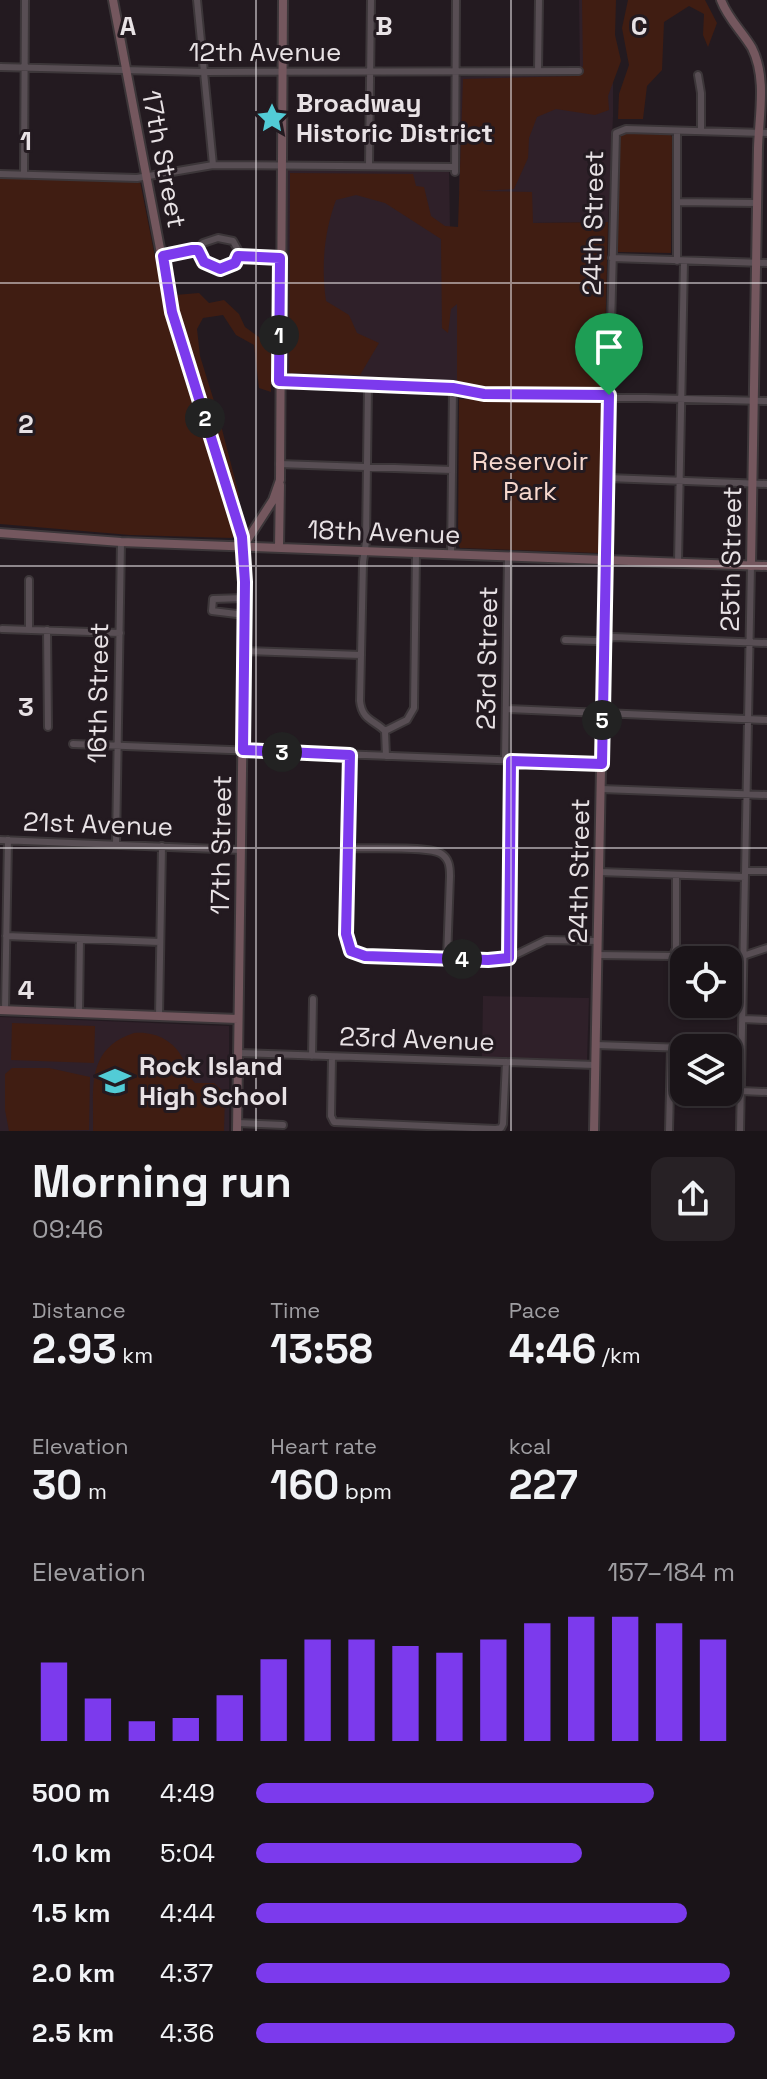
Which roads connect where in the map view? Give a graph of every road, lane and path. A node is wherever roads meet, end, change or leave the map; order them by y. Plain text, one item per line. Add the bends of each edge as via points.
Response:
1 (25, 0) edge
2 (113, 0) edge
3 (197, 0) edge
4 (283, 0) edge
5 (371, 0) edge
6 (456, 0) edge
7 (539, 0) edge
8 (721, 0) edge
9 (0, 67) edge
10 (25, 67) junction
11 (127, 71) junction
12 (283, 71) junction
13 (538, 71) junction
14 (579, 71) dead end
15 (204, 72) junction
16 (371, 72) junction
17 (454, 72) junction
18 (698, 75) dead end
19 (677, 131) junction
20 (701, 131) junction
21 (763, 133) edge
22 (213, 165) junction
23 (281, 165) junction
24 (369, 165) junction
25 (0, 174) edge
26 (24, 174) junction
27 (147, 177) junction
28 (677, 202) junction
29 (762, 204) edge
30 (198, 250) junction
31 (163, 256) junction
32 (238, 256) junction
33 (280, 258) junction
34 (612, 258) junction
35 (680, 261) junction
36 (757, 263) junction
37 (767, 263) edge
38 (279, 381) junction
39 (368, 386) junction
40 (453, 388) junction
41 (609, 395) junction
42 (682, 397) junction
43 (755, 400) junction
44 (767, 401) edge
45 (279, 464) junction
46 (367, 469) junction
47 (452, 470) junction
48 (608, 478) junction
49 (280, 480) junction
50 (681, 481) junction
51 (753, 483) junction
52 (767, 484) edge
53 (0, 533) edge
54 (121, 542) junction
55 (243, 546) junction
56 (279, 547) junction
57 (365, 550) junction
58 (416, 553) junction
59 (451, 555) junction
60 (508, 556) junction
61 (605, 560) junction
62 (678, 562) junction
63 (751, 566) junction
64 (767, 566) edge
65 (29, 580) dead end
66 (245, 598) junction
67 (245, 615) junction
68 (2, 629) dead end
69 (29, 630) junction
70 (47, 630) junction
71 (120, 633) junction
72 (604, 639) junction
73 (565, 640) dead end
74 (750, 642) junction
75 (767, 643) edge
76 (244, 651) junction
77 (361, 655) junction
78 (506, 709) junction
79 (603, 713) junction
80 (748, 719) junction
81 (767, 720) edge
82 (48, 727) dead end
83 (385, 731) junction
84 (73, 744) dead end
85 (118, 745) junction
86 (243, 750) junction
87 (350, 755) junction
88 (386, 756) junction
89 (508, 761) junction
90 (602, 764) junction
91 (601, 789) junction
92 (746, 794) junction
93 (767, 795) edge
94 (4, 840) edge
95 (116, 844) junction
96 (162, 846) junction
97 (348, 848) junction
98 (241, 850) junction
99 (767, 871) edge
100 (599, 872) junction
101 (745, 874) junction
102 (676, 875) junction
103 (6, 936) junction
104 (80, 939) junction
105 (598, 941) junction
106 (160, 942) junction
107 (767, 948) edge
108 (597, 955) junction
109 (743, 956) junction
110 (509, 958) junction
111 (447, 959) junction
112 (313, 999) dead end
113 (2, 1010) edge
114 (79, 1013) junction
115 (159, 1016) junction
116 (238, 1019) junction
117 (743, 1019) junction
118 (767, 1020) edge
119 (742, 1034) edge
120 (596, 1045) junction
121 (670, 1048) edge
122 (238, 1053) junction
123 (312, 1056) junction
124 (332, 1057) junction
125 (506, 1062) junction
126 (595, 1065) junction
127 (670, 1090) edge
128 (742, 1091) edge
129 (767, 1092) edge
130 (741, 1106) edge
131 (283, 1125) dead end
132 (237, 1127) edge
133 (594, 1131) edge
134 (669, 1131) edge
135 (740, 1131) edge

1 - 10 street
2 - 11 street, 17th Street
3 - 15 street
4 - 12 street
5 - 16 street
6 - 17 street
7 - 13 street
8 - 21 street, 25th Street via 758,63
9 - 10 street, 12th Avenue
10 - 11 street, 12th Avenue
10 - 26 street
11 - 15 street, 12th Avenue
11 - 27 street, 17th Street
12 - 15 street, 12th Avenue
12 - 16 street, 12th Avenue
12 - 23 street
13 - 14 street, 12th Avenue
13 - 17 street, 12th Avenue
15 - 22 street
16 - 17 street, 12th Avenue
16 - 24 street
17 - 24 street via 454,169
18 - 20 street
19 - 20 street
19 - 28 street
19 - 34 street, 24th Street via 617,132
20 - 21 street
21 - 29 street, 25th Street
22 - 23 street
22 - 27 street
23 - 24 street
23 - 33 street
25 - 26 street
26 - 27 street
27 - 31 street, 17th Street
28 - 29 street
28 - 35 street
29 - 36 street, 25th Street
30 - 31 street
30 - 32 street via 204,262 220,269
30 - 32 street via 209,240 228,239
31 - 55 street, 17th Street via 172,312
32 - 33 street
33 - 38 street
34 - 35 street
34 - 41 street, 24th Street
35 - 36 street
35 - 42 street
36 - 37 street
36 - 43 street, 25th Street
38 - 39 street
38 - 45 street
39 - 40 street
39 - 46 street
40 - 41 street via 484,394
40 - 47 street
41 - 42 street
41 - 48 street, 24th Street
42 - 43 street
42 - 50 street
43 - 44 street
43 - 51 street, 25th Street
45 - 46 street
45 - 49 street
46 - 47 street
46 - 57 street
47 - 59 street
48 - 50 street
48 - 61 street, 24th Street
49 - 55 street
49 - 56 street
50 - 51 street
50 - 62 street
51 - 52 street
51 - 63 street, 25th Street
53 - 54 street, 18th Avenue
54 - 55 street, 18th Avenue
54 - 71 street, 16th Street
55 - 56 street, 18th Avenue
55 - 66 street, 17th Street
56 - 57 street, 18th Avenue
57 - 58 street, 18th Avenue
57 - 77 street
58 - 59 street, 18th Avenue
58 - 83 street via 414,708 407,720
59 - 60 street, 18th Avenue
60 - 61 street, 18th Avenue
60 - 78 street, 23rd Street
61 - 62 street, 18th Avenue
61 - 72 street, 24th Street
62 - 63 street, 18th Avenue
63 - 64 street, 18th Avenue
63 - 74 street, 25th Street
65 - 69 street
66 - 67 street, 17th Street
66 - 67 street via 213,599 212,611
67 - 76 street, 17th Street
68 - 69 street
69 - 70 street
70 - 71 street
70 - 82 street
71 - 85 street, 16th Street
72 - 73 street
72 - 74 street
72 - 79 street, 24th Street
74 - 75 street
74 - 80 street, 25th Street
76 - 77 street
76 - 86 street, 17th Street
77 - 83 street via 362,712
78 - 79 street
78 - 89 street, 23rd Street
79 - 80 street
79 - 90 street, 24th Street
80 - 81 street
80 - 92 street, 25th Street
83 - 88 street
84 - 85 street
85 - 86 street
85 - 95 street, 16th Street
86 - 87 street
86 - 98 street, 17th Street
87 - 88 street
87 - 97 street
88 - 89 street
89 - 90 street
89 - 110 street, 23rd Street
90 - 91 street, 24th Street
91 - 92 street
91 - 100 street, 24th Street
92 - 93 street
92 - 101 street, 25th Street
94 - 95 street, 21st Avenue
94 - 103 street
95 - 96 street, 21st Avenue
96 - 98 street, 21st Avenue
96 - 106 street
97 - 111 street via 346,934 351,951
97 - 111 street via 432,851 446,858
98 - 116 street, 17th Street
99 - 101 street
100 - 102 street
100 - 105 street, 24th Street
101 - 102 street
101 - 109 street, 25th Street
102 - 108 street via 674,954
103 - 104 street
103 - 113 street
104 - 106 street
104 - 114 street
105 - 108 street, 24th Street
105 - 110 street via 546,940
106 - 115 street
107 - 109 street
108 - 120 street, 24th Street
109 - 117 street, 25th Street
110 - 111 street
112 - 123 street
113 - 114 street
114 - 115 street
115 - 116 street
116 - 122 street, 17th Street
117 - 118 street
117 - 119 street, 25th Street
120 - 121 street
120 - 126 street, 24th Street
122 - 123 street, 23rd Avenue
122 - 132 street, 17th Street
123 - 124 street, 23rd Avenue
124 - 125 street, 23rd Avenue
124 - 125 street via 334,1122 496,1129 502,1127
125 - 126 street, 23rd Avenue
126 - 133 street, 24th Street
127 - 134 street
128 - 129 street
130 - 135 street, 25th Street
131 - 132 street

